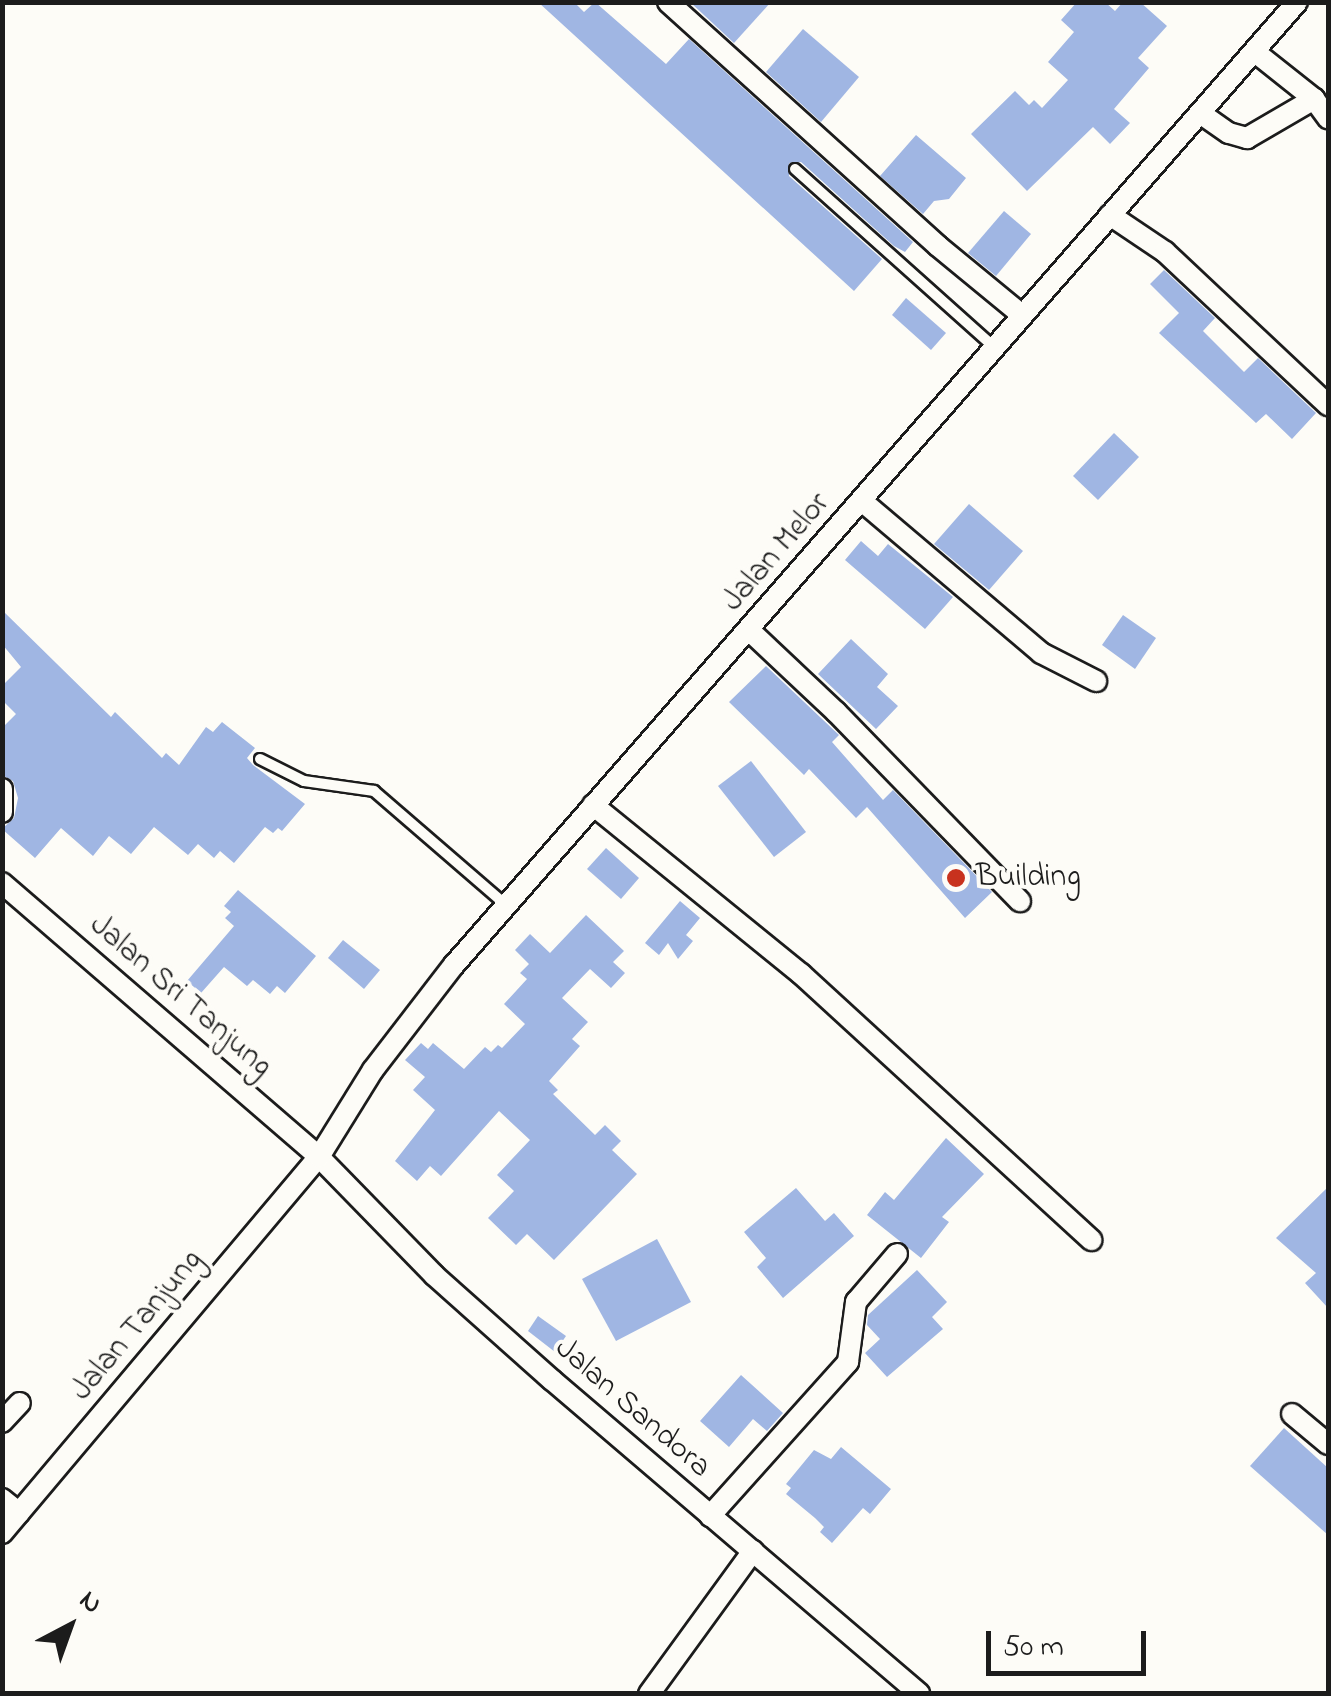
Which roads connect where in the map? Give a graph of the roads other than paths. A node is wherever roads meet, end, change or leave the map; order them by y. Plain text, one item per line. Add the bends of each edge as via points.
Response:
1 (668, 2) edge
2 (1297, 2) edge
3 (1255, 52) junction
4 (1314, 99) junction
5 (1200, 113) junction
6 (1328, 118) edge
7 (795, 169) dead end
8 (1110, 215) junction
9 (1022, 316) junction
10 (994, 347) junction
11 (1328, 406) edge
12 (862, 501) junction
13 (750, 631) junction
14 (1096, 681) dead end
15 (260, 760) dead end
16 (2, 789) edge
17 (593, 805) junction
18 (2, 812) edge
19 (2, 883) edge
20 (1020, 902) dead end
21 (506, 905) junction
22 (319, 1157) junction
23 (1091, 1240) dead end
24 (897, 1254) dead end
25 (20, 1403) dead end
26 (1292, 1414) dead end
27 (2, 1422) edge
28 (1328, 1444) edge
29 (10, 1506) edge
30 (710, 1516) junction
31 (2, 1533) edge
32 (750, 1558) junction
33 (649, 1694) edge
34 (919, 1694) edge

1 - 9 street
2 - 3 street, Jalan Melor
3 - 4 street
3 - 5 street, Jalan Melor
4 - 5 street via 1247,138
4 - 6 street
5 - 8 street, Jalan Melor
7 - 10 lane
8 - 9 street, Jalan Melor
8 - 11 street via 1165,252
9 - 10 street, Jalan Melor
10 - 12 street, Jalan Melor
12 - 13 street, Jalan Melor
12 - 14 street via 1040,653
13 - 17 street, Jalan Melor
13 - 20 street
15 - 21 lane via 304,781 374,791
16 - 18 street
17 - 21 street, Jalan Melor
17 - 23 street via 802,974
19 - 22 street, Jalan Sri Tanjung
21 - 22 street, Jalan Melor via 410,1021
22 - 29 street, Jalan Tanjung
22 - 30 street, Jalan Sandora via 434,1275
24 - 30 street via 856,1302 848,1362
25 - 27 street
26 - 28 street
29 - 31 street, Jalan Tanjung
30 - 32 street, Jalan Sandora
32 - 33 street
32 - 34 street, Jalan Sandora

